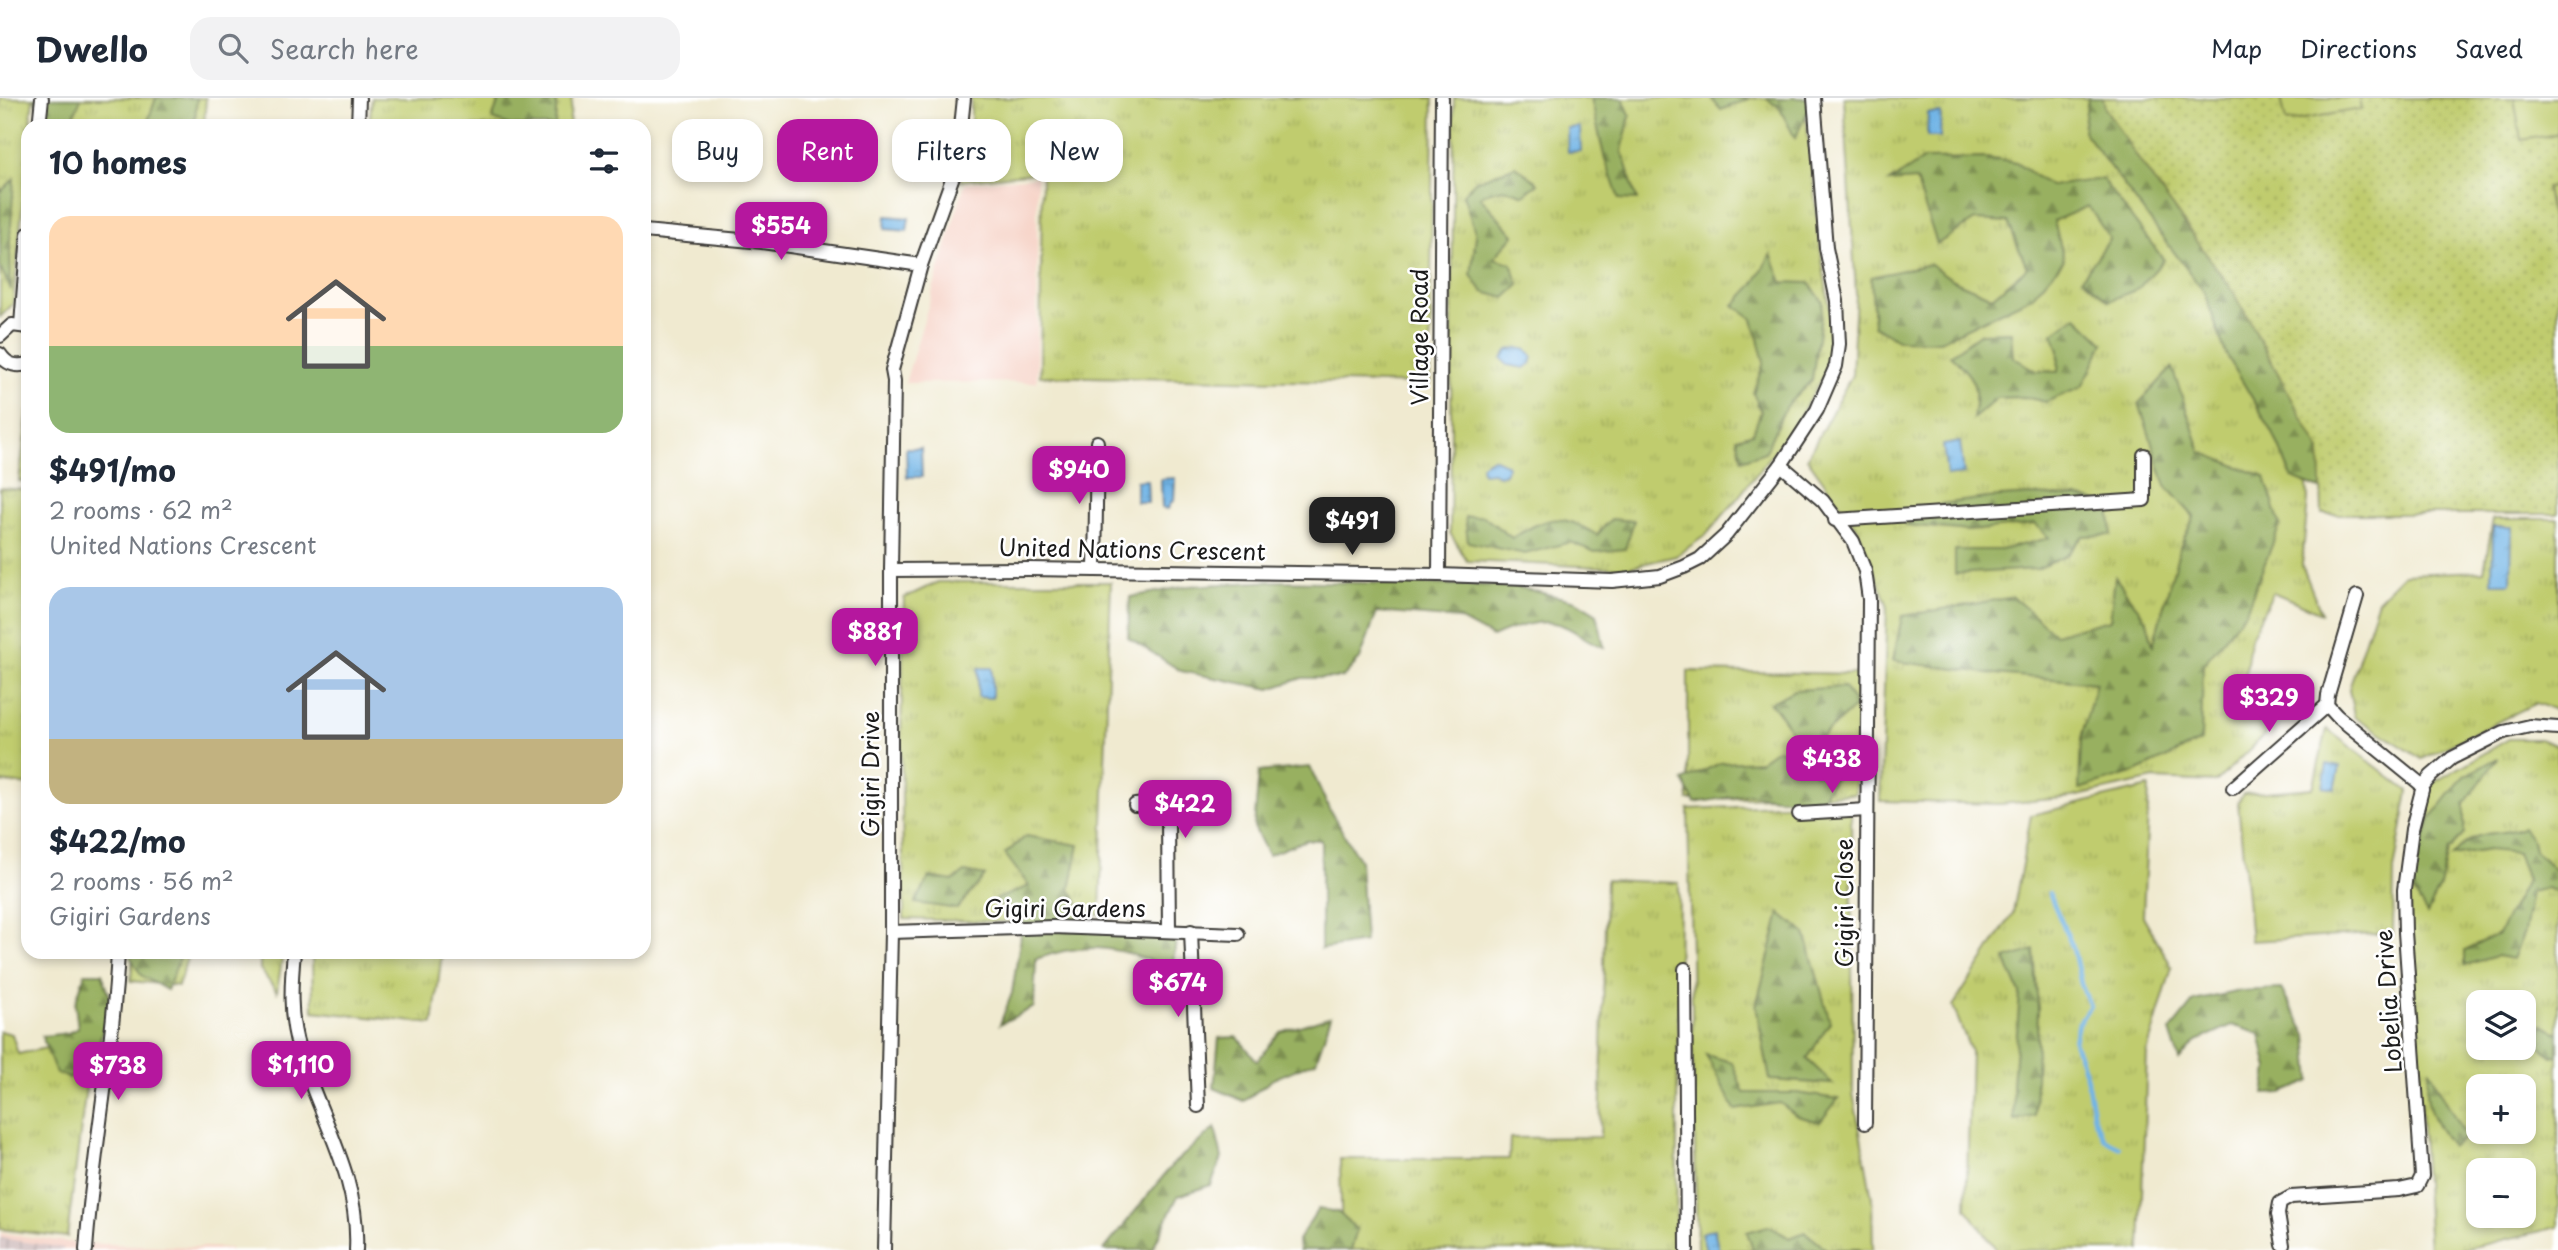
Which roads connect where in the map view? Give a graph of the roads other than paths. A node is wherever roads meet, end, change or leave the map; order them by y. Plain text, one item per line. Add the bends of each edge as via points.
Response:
1 (42, 98) edge
2 (359, 98) edge
3 (964, 98) edge
4 (1442, 98) edge
5 (1814, 98) edge
6 (40, 119) edge
7 (358, 119) edge
8 (651, 231) edge
9 (921, 265) junction
10 (21, 326) edge
11 (0, 336) edge
12 (0, 354) edge
13 (21, 364) edge
14 (1097, 442) dead end
15 (2144, 455) dead end
16 (1781, 465) junction
17 (1835, 520) junction
18 (891, 570) junction
19 (1095, 570) junction
20 (1439, 575) junction
21 (2357, 596) dead end
22 (2327, 705) junction
23 (2558, 728) edge
24 (2423, 786) junction
25 (2233, 788) dead end
26 (1135, 805) dead end
27 (1867, 810) junction
28 (1799, 814) dead end
29 (1169, 930) junction
30 (1191, 931) junction
31 (891, 932) junction
32 (1238, 934) dead end
33 (118, 959) edge
34 (294, 959) edge
35 (1685, 969) dead end
36 (1198, 1106) dead end
37 (1864, 1123) dead end
38 (2283, 1245) dead end
39 (86, 1250) edge
40 (356, 1250) edge
41 (884, 1250) edge
42 (1687, 1250) edge

1 - 6 street
2 - 7 street
3 - 9 street, Gigiri Drive via 960,155
4 - 20 street, Village Road
5 - 16 street, United Nations Crescent via 1839,344 1836,366 1817,410
8 - 9 street
9 - 18 street, Gigiri Drive via 892,370
10 - 11 street via 12,325
12 - 13 street via 12,365
14 - 19 street
15 - 17 street via 2144,500
16 - 17 street, Gigiri Close via 1823,501
16 - 20 street, United Nations Crescent via 1714,547 1660,576 1608,581
17 - 27 street, Gigiri Close via 1853,541 1865,570 1869,599
18 - 19 street, United Nations Crescent
18 - 31 street, Gigiri Drive
19 - 20 street, United Nations Crescent
21 - 22 street
22 - 24 street
22 - 25 street
23 - 24 street via 2530,726 2504,732 2452,758
24 - 38 street, Lobelia Drive via 2404,890 2422,1176 2417,1186 2399,1190 2291,1197 2280,1203 2278,1214
26 - 29 street via 1157,803 1166,810
27 - 28 street
27 - 37 street, Gigiri Close
29 - 30 street, Gigiri Gardens
29 - 31 street, Gigiri Gardens via 1053,927
30 - 32 street, Gigiri Gardens
30 - 36 street
31 - 41 street, Gigiri Drive
33 - 39 street
34 - 40 street via 293,1026 355,1204
35 - 42 street

